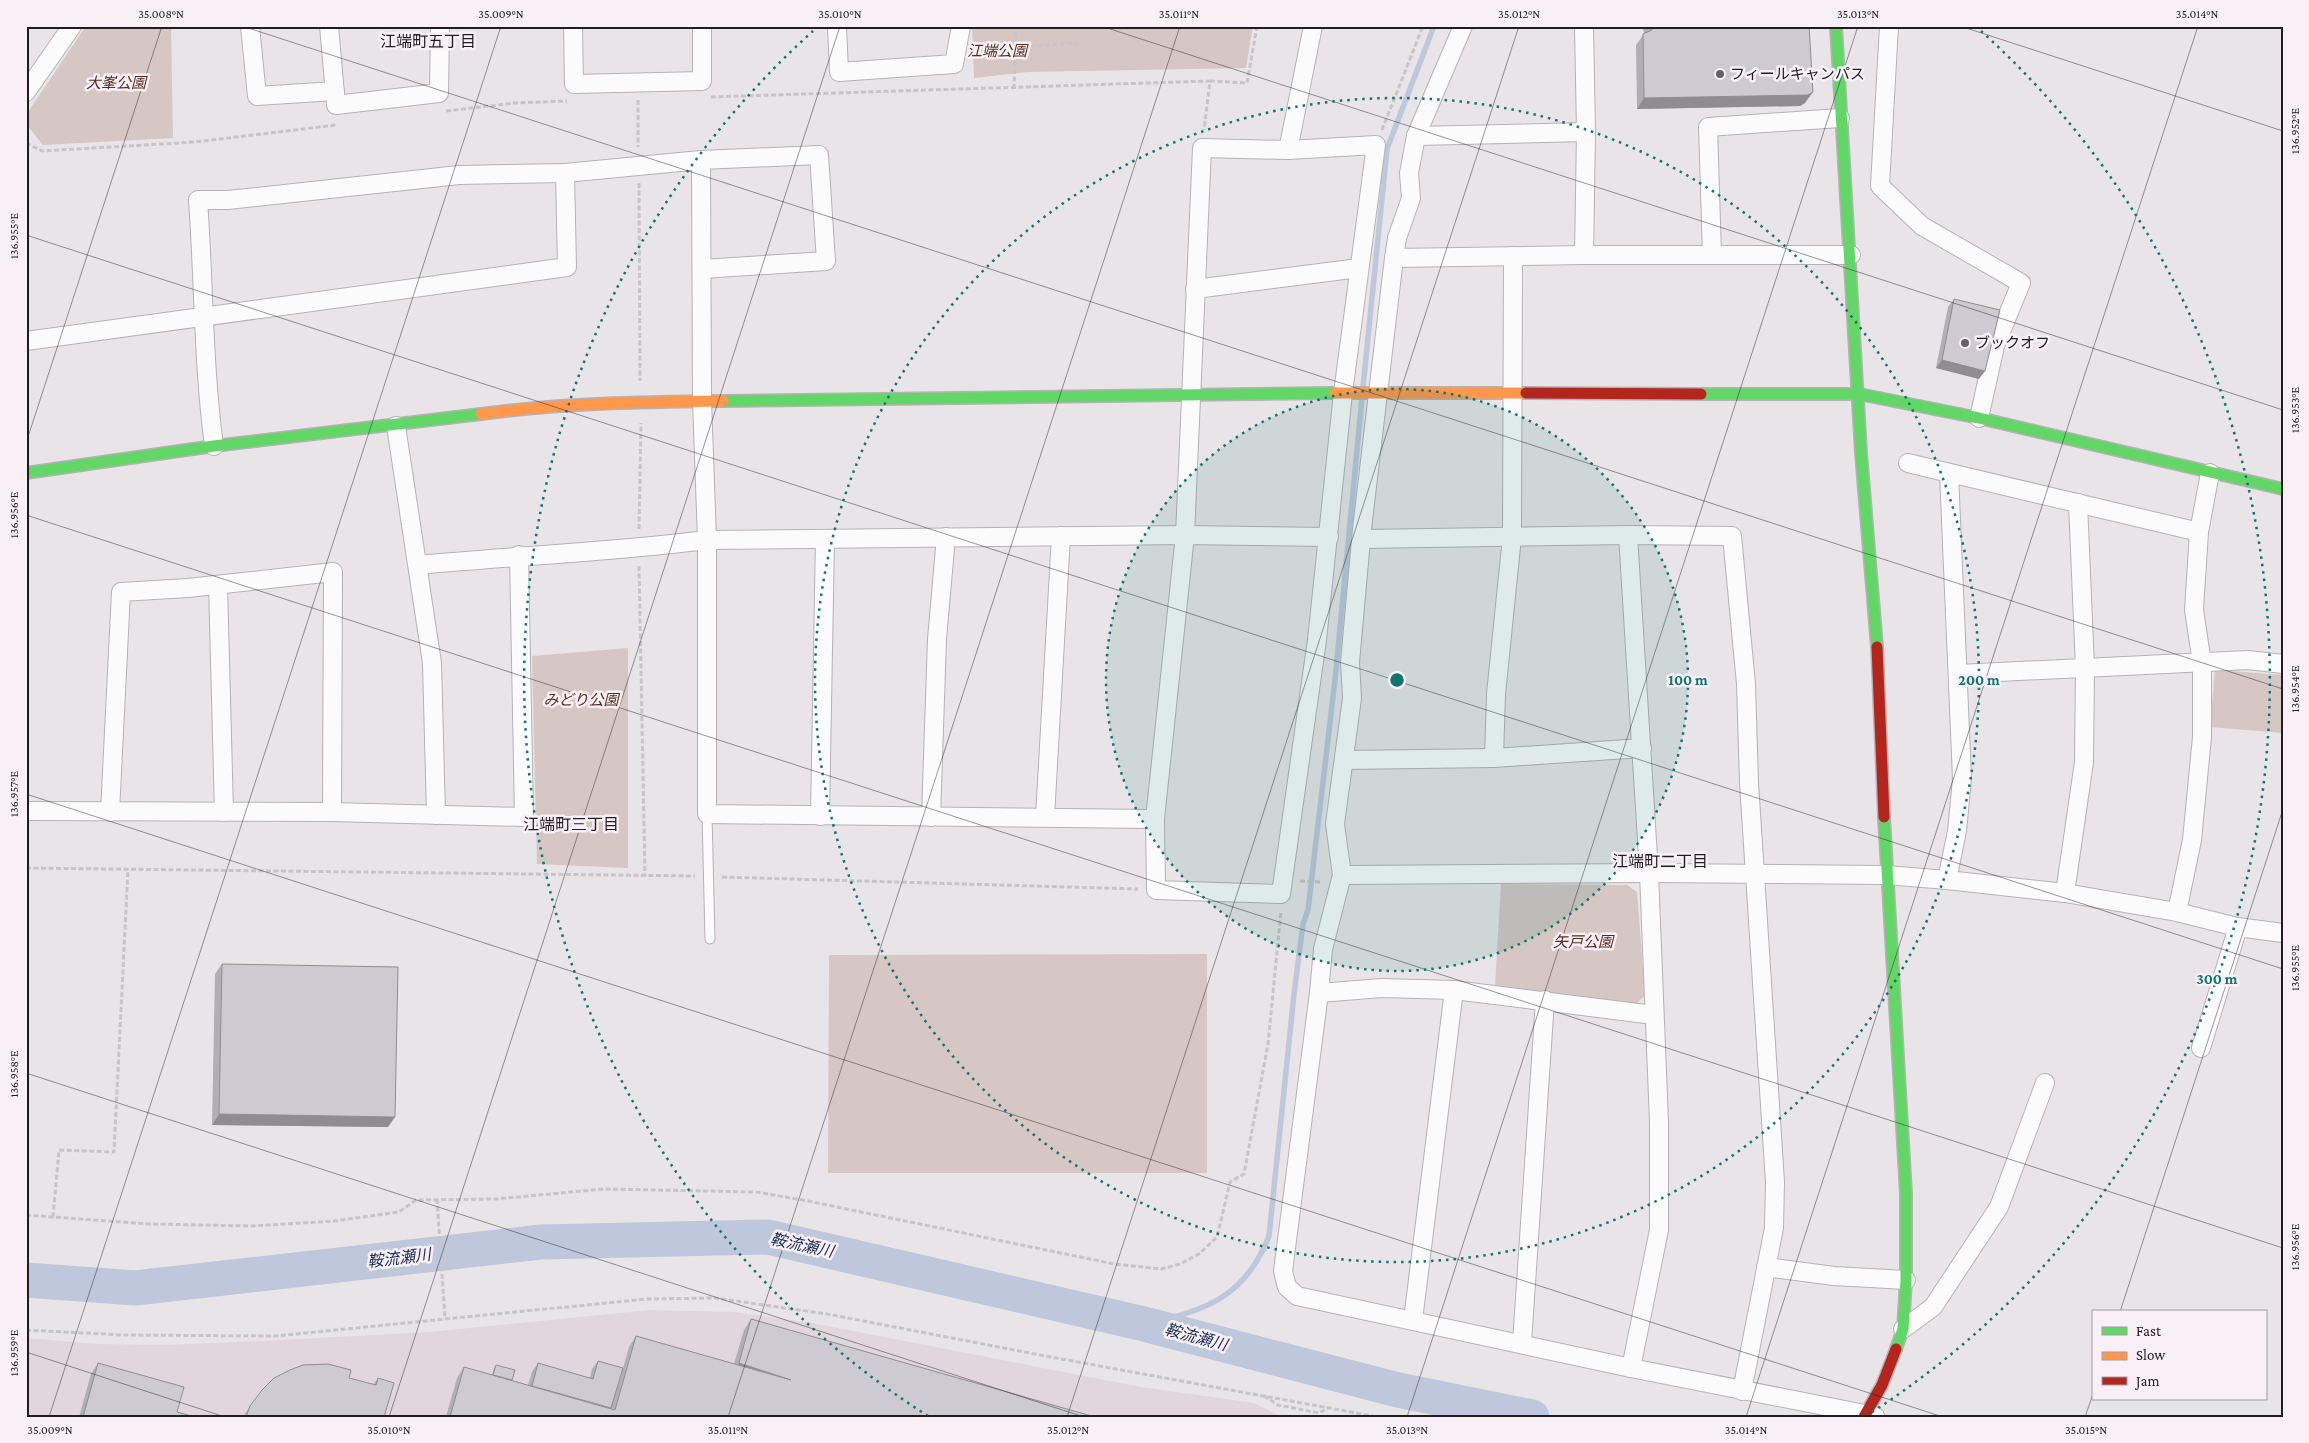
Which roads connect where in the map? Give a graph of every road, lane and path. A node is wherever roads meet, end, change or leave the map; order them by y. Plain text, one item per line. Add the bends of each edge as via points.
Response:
1 (72, 26) edge
2 (250, 26) edge
3 (329, 26) edge
4 (440, 26) edge
5 (573, 26) edge
6 (702, 26) edge
7 (837, 26) edge
8 (961, 26) edge
9 (1016, 26) edge
10 (1258, 26) edge
11 (1313, 26) edge
12 (1423, 26) edge
13 (1463, 26) edge
14 (1584, 26) edge
15 (1836, 26) edge
16 (1889, 26) edge
17 (1077, 43) dead end
18 (1016, 47) junction
19 (1210, 81) junction
20 (1014, 89) junction
21 (335, 91) junction
22 (26, 92) edge
23 (706, 98) dead end
24 (648, 99) dead end
25 (628, 100) dead end
26 (638, 100) junction
27 (571, 101) dead end
28 (436, 112) dead end
29 (1840, 118) junction
30 (340, 124) dead end
31 (1586, 132) junction
32 (1416, 136) junction
33 (26, 142) edge
34 (1376, 145) junction
35 (638, 147) dead end
36 (1202, 148) junction
37 (1288, 150) junction
38 (701, 160) junction
39 (565, 173) junction
40 (639, 182) dead end
41 (1584, 254) junction
42 (1712, 255) junction
43 (1851, 255) junction
44 (1513, 256) junction
45 (1394, 258) junction
46 (1359, 268) junction
47 (702, 269) junction
48 (1195, 288) junction
49 (203, 317) junction
50 (26, 342) edge
51 (640, 382) dead end
52 (1377, 393) junction
53 (1346, 394) junction
54 (1512, 394) junction
55 (1859, 394) junction
56 (1189, 396) junction
57 (702, 400) junction
58 (641, 418) dead end
59 (1979, 418) junction
60 (396, 426) junction
61 (214, 446) junction
62 (26, 473) edge
63 (2210, 473) junction
64 (2283, 489) edge
65 (2078, 503) junction
66 (2199, 532) junction
67 (1184, 535) junction
68 (1628, 535) junction
69 (1061, 536) junction
70 (946, 537) junction
71 (1329, 537) junction
72 (1512, 537) junction
73 (824, 539) junction
74 (1362, 539) junction
75 (707, 540) junction
76 (639, 548) junction
77 (519, 555) junction
78 (418, 565) junction
79 (218, 585) junction
80 (2202, 663) junction
81 (2283, 664) edge
82 (2085, 668) junction
83 (1958, 674) junction
84 (1642, 748) junction
85 (1494, 758) junction
86 (1344, 760) junction
87 (26, 811) edge
88 (110, 812) junction
89 (224, 812) junction
90 (332, 812) junction
91 (707, 814) junction
92 (436, 815) junction
93 (820, 816) junction
94 (931, 817) junction
95 (1045, 817) junction
96 (1155, 819) junction
97 (26, 868) edge
98 (128, 869) junction
99 (1649, 873) junction
100 (1754, 875) junction
101 (645, 876) junction
102 (709, 876) junction
103 (1886, 876) junction
104 (1335, 879) junction
105 (1298, 880) dead end
106 (1947, 880) junction
107 (1156, 890) junction
108 (2065, 893) junction
109 (1281, 894) junction
110 (2177, 912) junction
111 (2238, 927) junction
112 (2283, 933) edge
113 (710, 939) dead end
114 (1454, 990) junction
115 (1319, 993) junction
116 (1545, 1000) junction
117 (1654, 1015) junction
118 (2201, 1048) dead end
119 (2045, 1083) dead end
120 (437, 1199) junction
121 (26, 1215) edge
122 (53, 1217) junction
123 (1766, 1267) junction
124 (1906, 1280) junction
125 (445, 1318) junction
126 (1413, 1320) junction
127 (1903, 1329) junction
128 (26, 1330) edge
129 (1522, 1343) junction
130 (1631, 1368) junction
131 (1742, 1391) junction
132 (1262, 1395) junction
133 (1329, 1407) junction
134 (1869, 1416) edge
135 (1378, 1417) edge

1 - 22 street
2 - 21 street via 257,96
3 - 21 street
4 - 21 street via 439,93 336,105
5 - 6 street via 574,84 702,81
7 - 8 street via 839,72 954,64
9 - 18 path
10 - 19 path via 1247,83
11 - 37 street
12 - 34 path
13 - 32 street
14 - 31 street
15 - 29 street
16 - 59 street via 1880,186 1922,226 2021,283 1995,346
17 - 18 path
18 - 20 path
19 - 20 path
19 - 36 path
20 - 23 path
24 - 26 path
25 - 26 path
26 - 35 path
27 - 28 path via 514,103
29 - 42 street via 1708,127
29 - 43 street
30 - 33 path via 195,142 42,151
31 - 32 street
31 - 41 street
32 - 45 street via 1409,173 1411,198 1397,238
34 - 37 street
34 - 46 street
36 - 37 street
36 - 48 street
38 - 39 street
38 - 47 street
38 - 47 street via 819,155 826,261
39 - 49 street via 567,267
39 - 49 street via 459,175 228,200 198,200
40 - 51 path
41 - 42 street
41 - 44 street
42 - 43 street
43 - 55 street
44 - 45 street
44 - 54 street
45 - 52 street
46 - 48 street
46 - 53 street
47 - 57 street
48 - 56 street
49 - 50 street
49 - 61 street
52 - 53 street
52 - 54 street
52 - 74 street
53 - 56 street
53 - 71 street
54 - 55 street
54 - 72 street
55 - 59 street
55 - 103 street via 1878,661
56 - 57 street
56 - 67 street
57 - 60 street via 536,407
57 - 75 street
58 - 76 path
59 - 63 street
60 - 61 street
60 - 78 street
61 - 62 street
63 - 64 street
63 - 66 street
65 - 66 street
65 - 82 street
65 - 83 street via 1908,464 1949,473
66 - 80 street via 2194,610
67 - 69 street
67 - 71 street
67 - 96 street
68 - 72 street
68 - 84 street
68 - 100 street via 1732,536 1746,684
69 - 70 street
69 - 95 street
70 - 73 street
70 - 94 street via 938,639
71 - 109 street
72 - 74 street
72 - 85 street via 1496,694
73 - 75 street
73 - 93 street
74 - 86 street via 1350,662 1352,698
75 - 76 street
75 - 91 street
76 - 77 street
76 - 101 path
77 - 78 street
77 - 92 street via 524,817
78 - 92 street via 432,663
79 - 88 street via 121,592
79 - 89 street
79 - 90 street via 333,572
80 - 81 street via 2248,660
80 - 82 street
80 - 110 street via 2202,737 2192,840
82 - 83 street
82 - 108 street via 2084,762
83 - 106 street via 1962,778 1957,831
84 - 85 street
84 - 99 street
85 - 86 street
86 - 104 street via 1335,824
87 - 88 street
88 - 89 street
89 - 90 street
90 - 92 street
91 - 93 street
91 - 102 lane
93 - 94 street
94 - 95 street
95 - 96 street
96 - 107 street
97 - 98 path
98 - 101 path
98 - 122 path via 114,1152 59,1150
99 - 100 street
99 - 104 street
99 - 117 street
100 - 103 street
100 - 123 street via 1775,1182 1774,1228
101 - 102 path
102 - 107 path
102 - 113 lane
103 - 106 street
103 - 124 street via 1906,1194
104 - 105 path
104 - 115 street via 1322,949
106 - 108 street
107 - 109 street
108 - 110 street
109 - 120 path via 1281,924 1268,1044 1244,1174 1230,1182 1218,1236 1199,1254 1180,1264 1161,1269 1114,1264 756,1192 604,1189 496,1199
110 - 111 street
111 - 112 street
111 - 118 street
114 - 115 street via 1382,988
114 - 116 street
114 - 126 street
115 - 126 street via 1283,1271 1286,1287 1297,1296
116 - 117 street
116 - 129 street
117 - 130 street via 1659,1122 1659,1230
119 - 127 street via 1999,1207 1933,1307
120 - 122 path via 416,1200 399,1212 334,1221 252,1226 149,1224
120 - 125 path
121 - 122 path
123 - 124 street via 1834,1276
123 - 131 street
124 - 127 street
125 - 128 path via 275,1336 123,1336
125 - 132 path via 646,1298 714,1298 827,1314
126 - 129 street
127 - 134 street
129 - 130 street
130 - 131 street
131 - 134 street
132 - 133 path
132 - 133 path via 1278,1405 1311,1412 1319,1413
133 - 135 path

